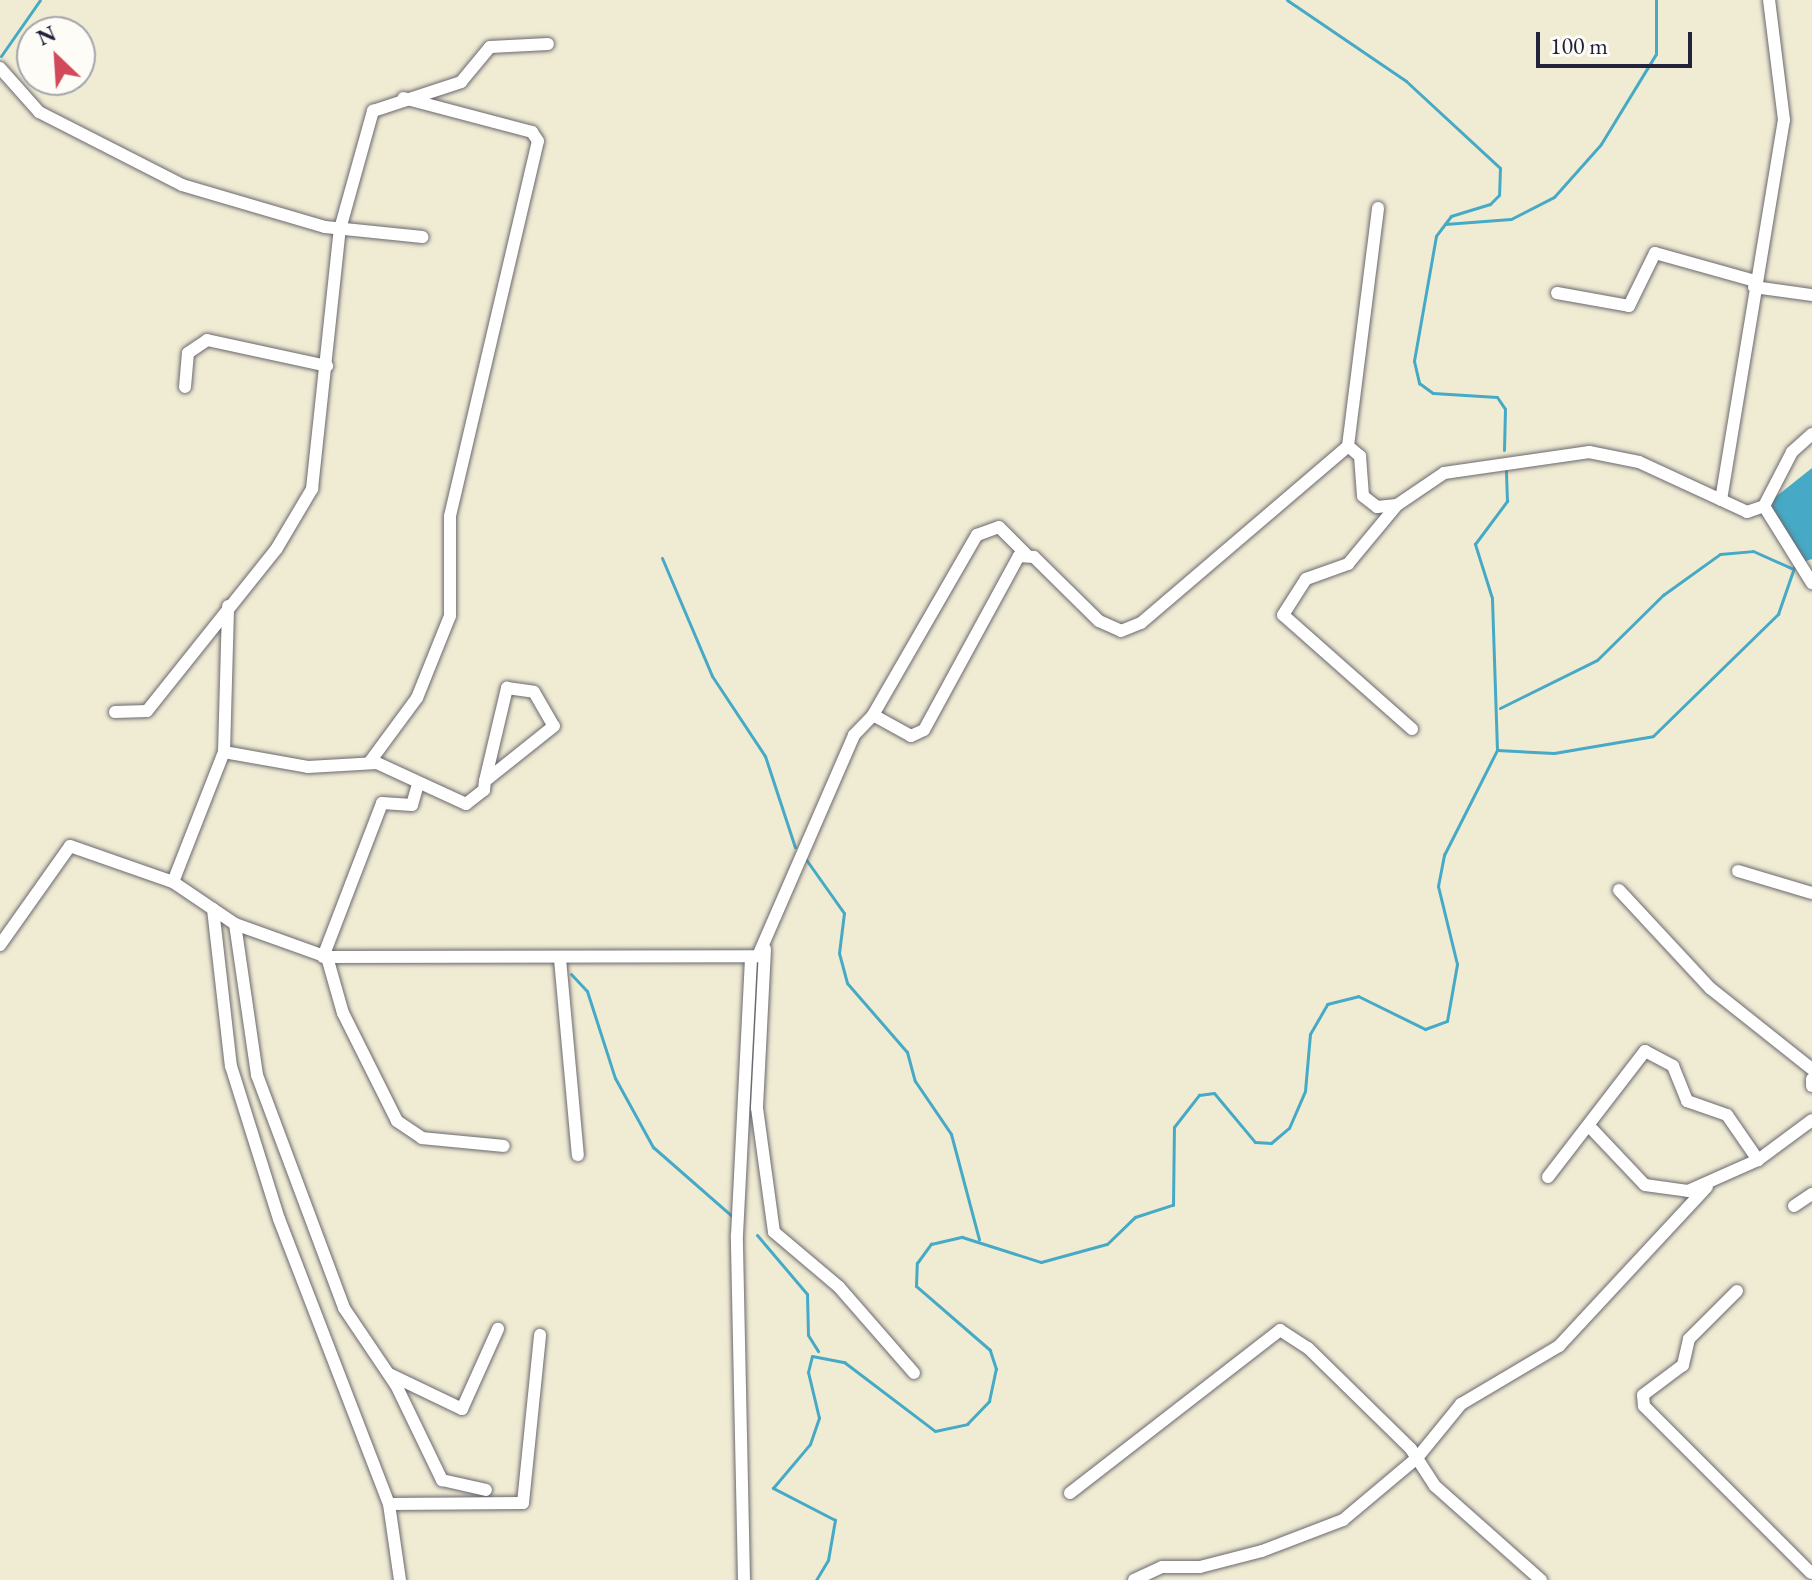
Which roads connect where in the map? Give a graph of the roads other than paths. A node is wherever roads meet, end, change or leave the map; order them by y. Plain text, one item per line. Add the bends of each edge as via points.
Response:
1 (1769, 0) edge
2 (548, 44) dead end
3 (0, 68) edge
4 (400, 97) junction
5 (1378, 208) dead end
6 (340, 229) junction
7 (422, 237) dead end
8 (1755, 284) junction
9 (1557, 293) dead end
10 (1812, 295) edge
11 (327, 366) junction
12 (185, 387) dead end
13 (1812, 434) edge
14 (1348, 446) junction
15 (1721, 500) junction
16 (1397, 505) junction
17 (1764, 506) junction
18 (1026, 554) junction
19 (1812, 583) edge
20 (228, 606) junction
21 (115, 712) dead end
22 (873, 715) junction
23 (1412, 729) dead end
24 (224, 752) junction
25 (369, 763) junction
26 (485, 781) junction
27 (418, 784) junction
28 (1738, 871) dead end
29 (173, 882) junction
30 (1619, 890) dead end
31 (1812, 893) edge
32 (213, 909) junction
33 (235, 924) junction
34 (0, 945) edge
35 (765, 949) junction
36 (325, 957) junction
37 (751, 958) junction
38 (560, 959) junction
39 (1812, 1069) edge
40 (1812, 1079) edge
41 (1812, 1086) edge
42 (1812, 1120) edge
43 (1589, 1126) junction
44 (504, 1146) dead end
45 (578, 1155) dead end
46 (1758, 1160) junction
47 (1548, 1177) dead end
48 (1707, 1187) junction
49 (1812, 1194) edge
50 (1794, 1206) dead end
51 (1737, 1291) dead end
52 (498, 1329) dead end
53 (540, 1335) dead end
54 (914, 1373) dead end
55 (389, 1374) junction
56 (1417, 1458) junction
57 (486, 1490) dead end
58 (1070, 1493) dead end
59 (389, 1504) junction
60 (1812, 1573) edge
61 (400, 1580) edge
62 (744, 1580) edge
63 (1134, 1580) edge
64 (1541, 1580) edge
65 (1801, 1580) edge

1 - 8 street via 1784,120
2 - 4 street via 490,47 461,82
3 - 6 street via 39,112 129,162 240,207
4 - 6 street via 377,108 366,126
4 - 25 street via 532,132 538,141 450,516 450,616 417,698
5 - 14 street
6 - 7 street
6 - 11 street
8 - 9 street via 1655,253 1629,306
8 - 10 street
8 - 15 street
11 - 12 street via 207,340 188,353
11 - 20 street via 312,489 277,548
13 - 17 street via 1792,452
14 - 16 street via 1360,456 1363,496 1377,507
14 - 18 street via 1130,629 1099,621
15 - 16 street via 1639,462 1551,452 1460,467
15 - 17 street via 1747,512
16 - 23 street via 1348,564 1295,589 1283,615
17 - 19 street
18 - 22 street via 1012,562 924,730 911,736
18 - 22 street via 999,527 977,535
20 - 21 street via 147,711
20 - 24 street
22 - 35 street via 854,735 807,837
24 - 25 street via 308,767
24 - 29 street
25 - 27 street
26 - 26 street via 507,688 534,692 554,726
26 - 27 street via 480,797 466,804
27 - 36 street via 412,805 382,803
28 - 31 street
29 - 32 street
29 - 34 street via 70,846
30 - 39 street via 1710,988
32 - 33 street
32 - 59 street via 231,1066 279,1219
33 - 36 street
33 - 55 street via 262,1093 344,1308
35 - 37 street
35 - 54 street via 757,1108 774,1232 839,1287
36 - 38 street
36 - 44 street via 343,1013 397,1121 446,1143
37 - 38 street
37 - 62 street via 743,1212 737,1235
38 - 45 street
40 - 41 street
42 - 46 street
43 - 46 street via 1650,1051 1673,1066 1687,1101 1727,1115
43 - 47 street
43 - 48 street via 1645,1185
46 - 48 street
48 - 56 street via 1559,1346 1461,1404
49 - 50 street
51 - 60 street via 1689,1339 1683,1365 1643,1395 1644,1406
52 - 55 street via 462,1409
53 - 59 street via 523,1503
55 - 57 street via 442,1480
56 - 58 street via 1308,1348 1280,1330
56 - 63 street via 1331,1526 1262,1551 1200,1567 1162,1567
56 - 64 street via 1435,1486
59 - 61 street
60 - 65 street

